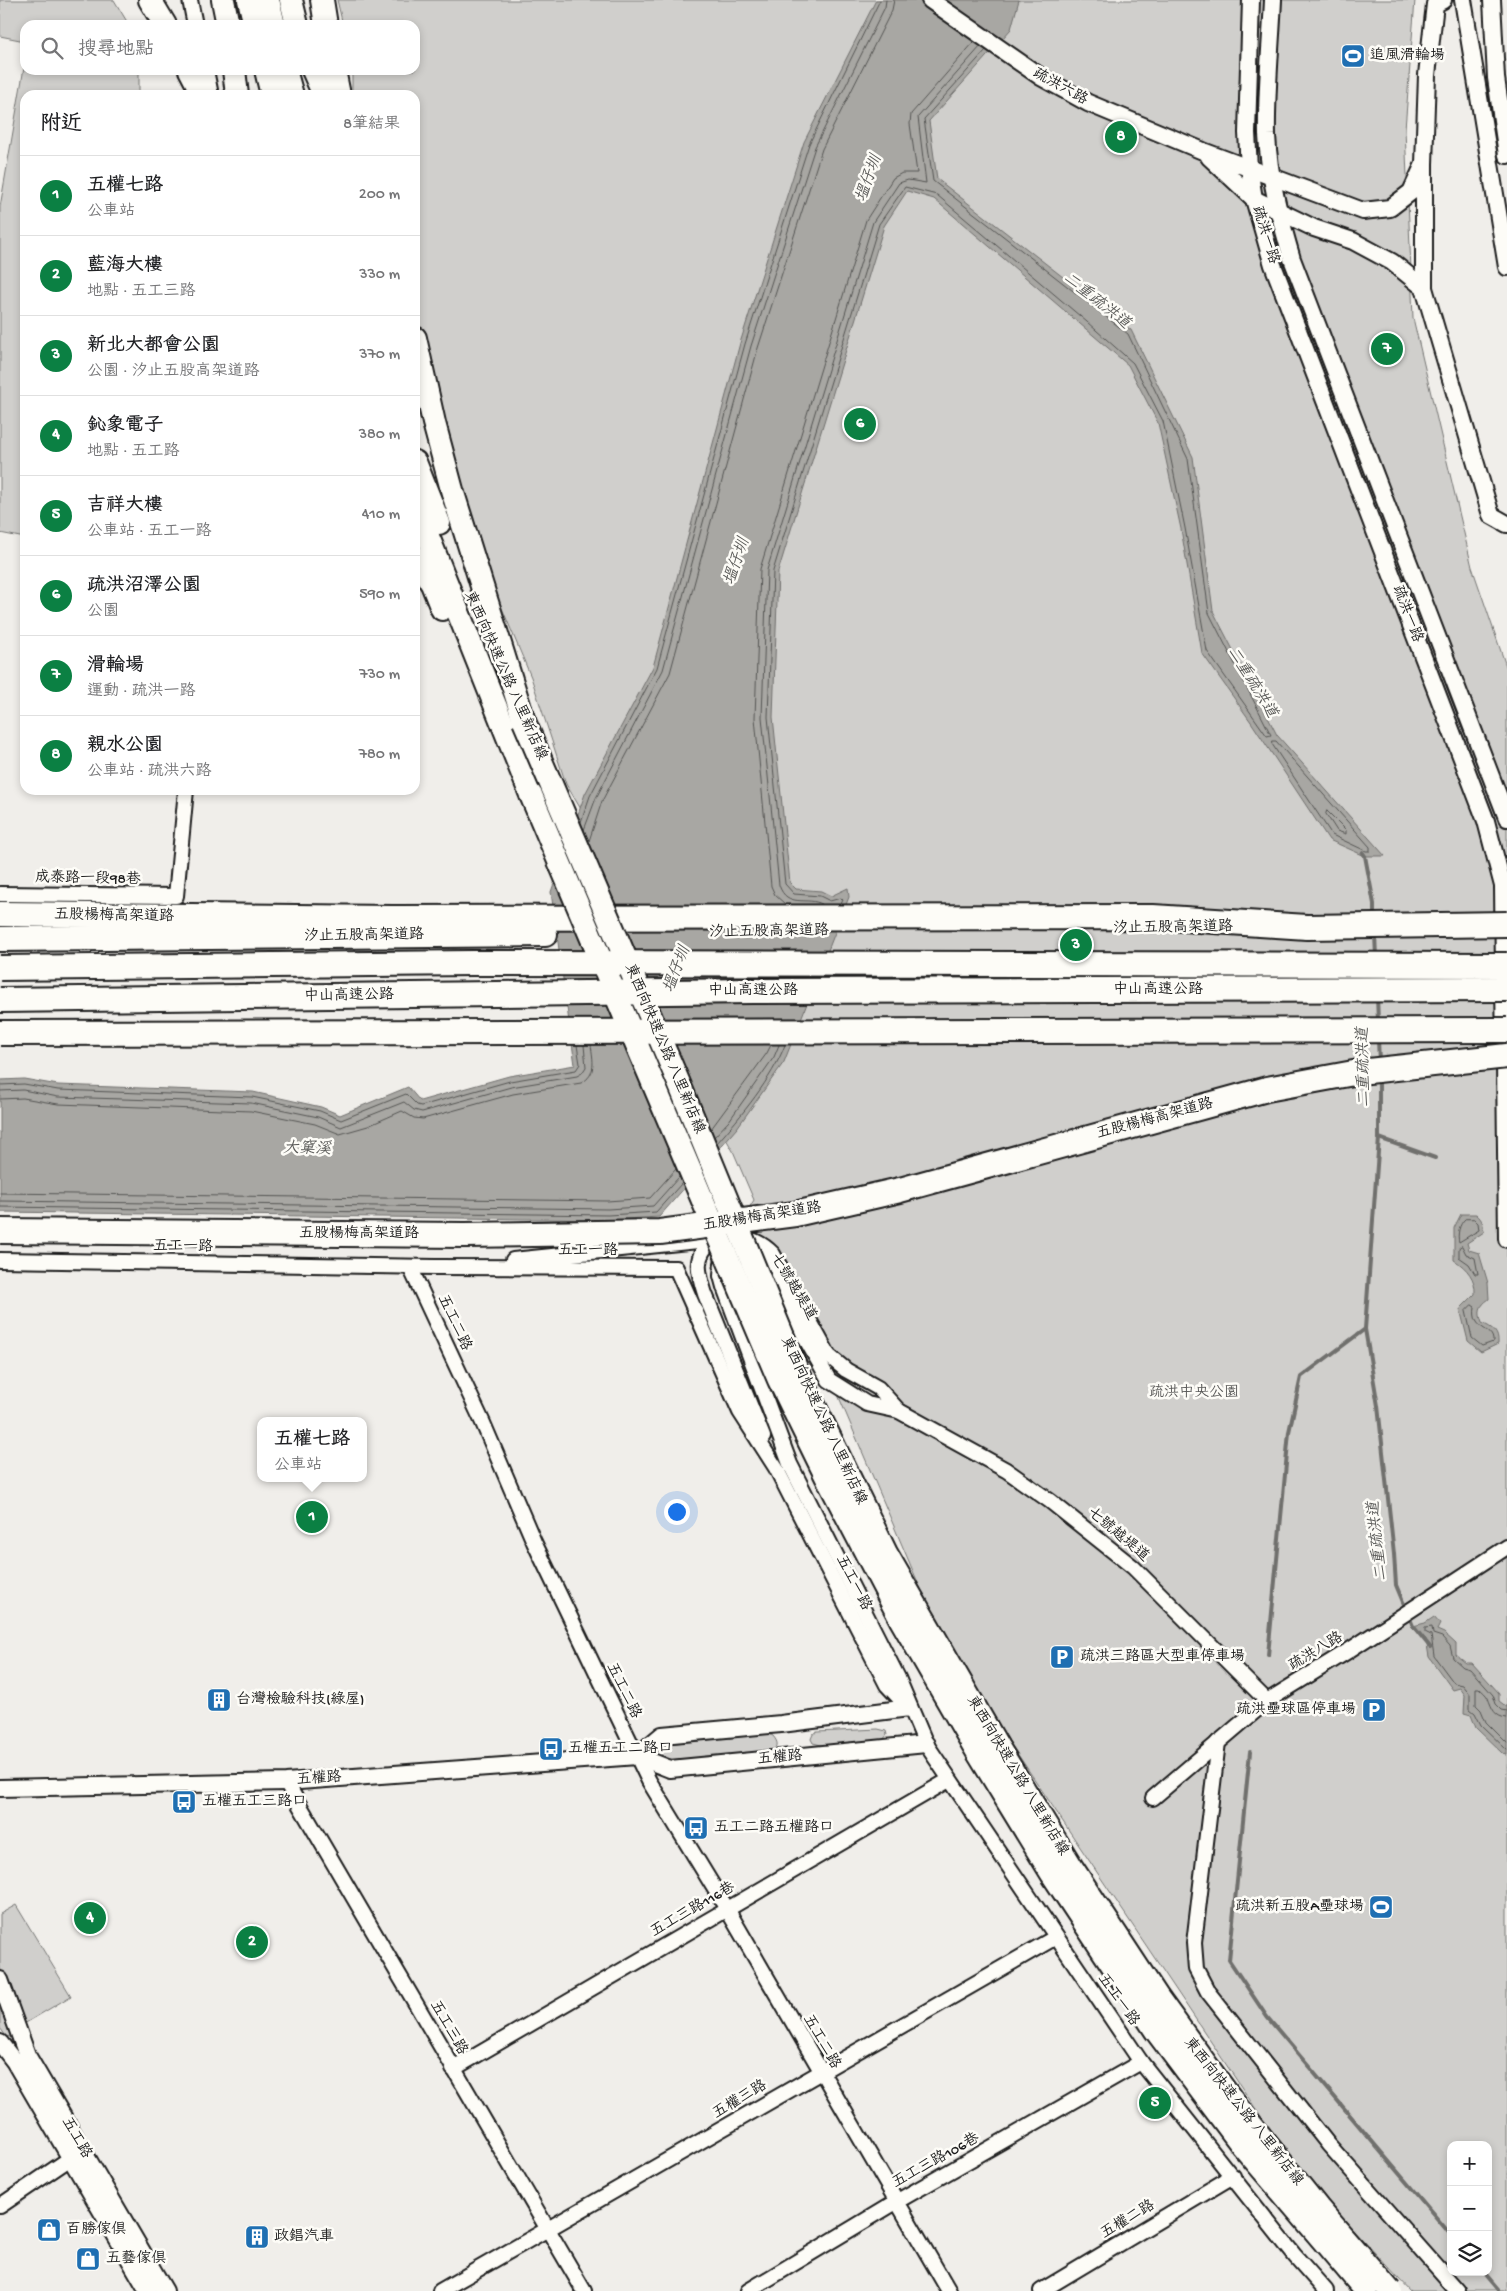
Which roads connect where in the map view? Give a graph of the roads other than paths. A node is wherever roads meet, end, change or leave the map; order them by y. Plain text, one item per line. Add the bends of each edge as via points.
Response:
1 (150, 0) edge
2 (190, 0) edge
3 (223, 0) edge
4 (249, 0) edge
5 (268, 0) edge
6 (291, 0) edge
7 (322, 0) edge
8 (930, 0) edge
9 (1251, 0) edge
10 (1273, 0) edge
11 (1443, 0) edge
12 (1463, 0) edge
13 (1492, 0) edge
14 (162, 20) edge
15 (195, 20) edge
16 (227, 20) edge
17 (254, 20) edge
18 (273, 20) edge
19 (296, 20) edge
20 (325, 20) edge
21 (193, 75) edge
22 (207, 75) edge
23 (235, 75) edge
24 (267, 75) edge
25 (286, 75) edge
26 (315, 75) edge
27 (335, 75) edge
28 (200, 90) edge
29 (210, 90) edge
30 (236, 90) edge
31 (271, 90) edge
32 (291, 90) edge
33 (322, 90) edge
34 (338, 90) edge
35 (1203, 151) junction
36 (1507, 154) edge
37 (1424, 164) junction
38 (1249, 168) junction
39 (1272, 177) junction
40 (1254, 199) junction
41 (1278, 211) junction
42 (1507, 267) edge
43 (1424, 288) junction
44 (420, 360) edge
45 (420, 475) edge
46 (420, 517) edge
47 (1507, 524) edge
48 (420, 565) edge
49 (524, 721) junction
50 (186, 795) edge
51 (531, 795) junction
52 (1507, 818) edge
53 (0, 894) edge
54 (0, 914) edge
55 (1507, 924) edge
56 (1307, 927) junction
57 (0, 939) edge
58 (1507, 965) edge
59 (0, 968) edge
60 (1507, 989) edge
61 (0, 1000) edge
62 (1507, 1030) edge
63 (0, 1033) edge
64 (1507, 1056) edge
65 (0, 1231) edge
66 (1507, 1239) edge
67 (712, 1240) junction
68 (0, 1260) edge
69 (410, 1267) junction
70 (435, 1267) junction
71 (899, 1411) junction
72 (790, 1464) joint
73 (776, 1468) junction
74 (1507, 1547) edge
75 (1267, 1701) junction
76 (909, 1708) junction
77 (1218, 1742) junction
78 (926, 1744) junction
79 (637, 1756) junction
80 (949, 1780) junction
81 (286, 1782) junction
82 (0, 1788) edge
83 (1153, 1798) dead end
84 (727, 1909) junction
85 (1056, 1937) junction
86 (0, 1980) edge
87 (0, 2043) edge
88 (1141, 2062) junction
89 (453, 2069) junction
90 (820, 2072) junction
91 (76, 2154) junction
92 (1233, 2176) junction
93 (896, 2202) junction
94 (0, 2206) edge
95 (546, 2229) junction
96 (148, 2291) edge
97 (165, 2291) edge
98 (440, 2291) edge
99 (584, 2291) edge
100 (748, 2291) edge
101 (948, 2291) edge
102 (1040, 2291) edge
103 (1326, 2291) edge
104 (1366, 2291) edge
105 (1390, 2291) edge
106 (1458, 2291) edge

1 - 14 highway
2 - 15 street
3 - 16 highway
4 - 17 highway
5 - 18 highway
6 - 19 highway
7 - 20 highway
8 - 35 street, 疏洪六路 via 1004,53 1088,103
9 - 38 street, 疏洪一路
10 - 39 street, 疏洪一路 via 1267,134
11 - 37 street via 1435,4 1427,75
12 - 42 street
13 - 36 street via 1496,78
21 - 28 highway
22 - 29 street
23 - 30 highway
24 - 31 highway
25 - 32 highway
26 - 33 highway
27 - 34 highway
35 - 38 street, 疏洪六路
35 - 40 street, 疏洪六路
37 - 39 street, 疏洪六路 via 1411,192 1390,208 1363,211
37 - 43 street
38 - 39 street, 疏洪六路
38 - 40 street, 疏洪一路
39 - 41 street, 疏洪一路
40 - 41 street
40 - 66 street, 疏洪一路 via 1273,265 1486,821 1503,886
41 - 43 street via 1353,241 1392,262
41 - 52 street, 疏洪一路 via 1292,259
43 - 47 street via 1491,515
44 - 49 highway via 452,490
45 - 49 highway, 東西向快速公路 八里新店線
46 - 51 highway, 東西向快速公路 八里新店線
48 - 51 highway via 432,584 473,680
49 - 105 highway, 東西向快速公路 八里新店線, bridge via 796,1368 886,1553 998,1747 1158,1998 1236,2108
50 - 53 street, 成泰路一段98巷 via 176,896
51 - 104 highway, 東西向快速公路 八里新店線, bridge via 779,1380 901,1620 1047,1867 1156,2031 1242,2144
54 - 56 highway, 五股楊梅高架道路, bridge via 383,918 1153,918
55 - 56 highway, 汐止五股高架道路, bridge
56 - 57 highway, 汐止五股高架道路, bridge
58 - 59 highway, 中山高速公路, bridge via 472,962
60 - 61 highway, 中山高速公路, bridge via 762,991
62 - 63 highway, bridge
64 - 65 highway, 五股楊梅高架道路, bridge via 1359,1072 1267,1089 900,1190 795,1214 660,1232 465,1235
67 - 70 street, 七號越堤道
67 - 71 street, 七號越堤道 via 738,1237 763,1244 773,1254 829,1356 878,1388
67 - 73 street via 702,1250 699,1274
68 - 69 street, 五工一路
69 - 70 street, 五工一路
69 - 79 street, 五工二路 via 534,1542
70 - 73 street, 五工一路 via 676,1268 740,1412
71 - 72 street, 七號越堤道 via 867,1404 829,1380 763,1263 756,1255 744,1252 731,1255 722,1263 720,1276
71 - 75 street, 七號越堤道 via 1006,1470 1090,1532 1133,1567
72 - 76 street, 五工一路 via 898,1678
73 - 76 street, 五工一路 via 887,1686
74 - 75 street, 疏洪八路
75 - 77 street, 疏洪八路
76 - 78 street, 五工一路
76 - 79 street via 662,1735
77 - 83 street, 疏洪八路
77 - 106 street via 1194,1943 1196,1969 1208,1992 1328,2144
78 - 79 street, 五權路 via 670,1769
78 - 80 street, 五工一路
79 - 81 street, 五權路
79 - 84 street, 五工二路
80 - 84 street, 五工三路116巷
80 - 85 street, 五工一路
81 - 82 street, 五權路
81 - 89 street, 五工三路
84 - 89 street, 五工三路116巷
84 - 90 street, 五工二路
85 - 88 street, 五工一路
85 - 90 street, 五權三路
86 - 91 street, 五工路 via 28,2055
87 - 91 street, 五工路
88 - 92 street, 五工一路
88 - 93 street, 五工三路106巷
89 - 95 street, 五工三路
90 - 93 street, 五工二路
90 - 95 street, 五權三路
91 - 94 street
91 - 96 street, 五工路
91 - 97 street, 五工路
92 - 102 street, 五權二路
92 - 103 street, 五工一路
93 - 100 street, 五工三路106巷
93 - 101 street, 五工二路
95 - 98 street, 五權三路
95 - 99 street, 五工三路

